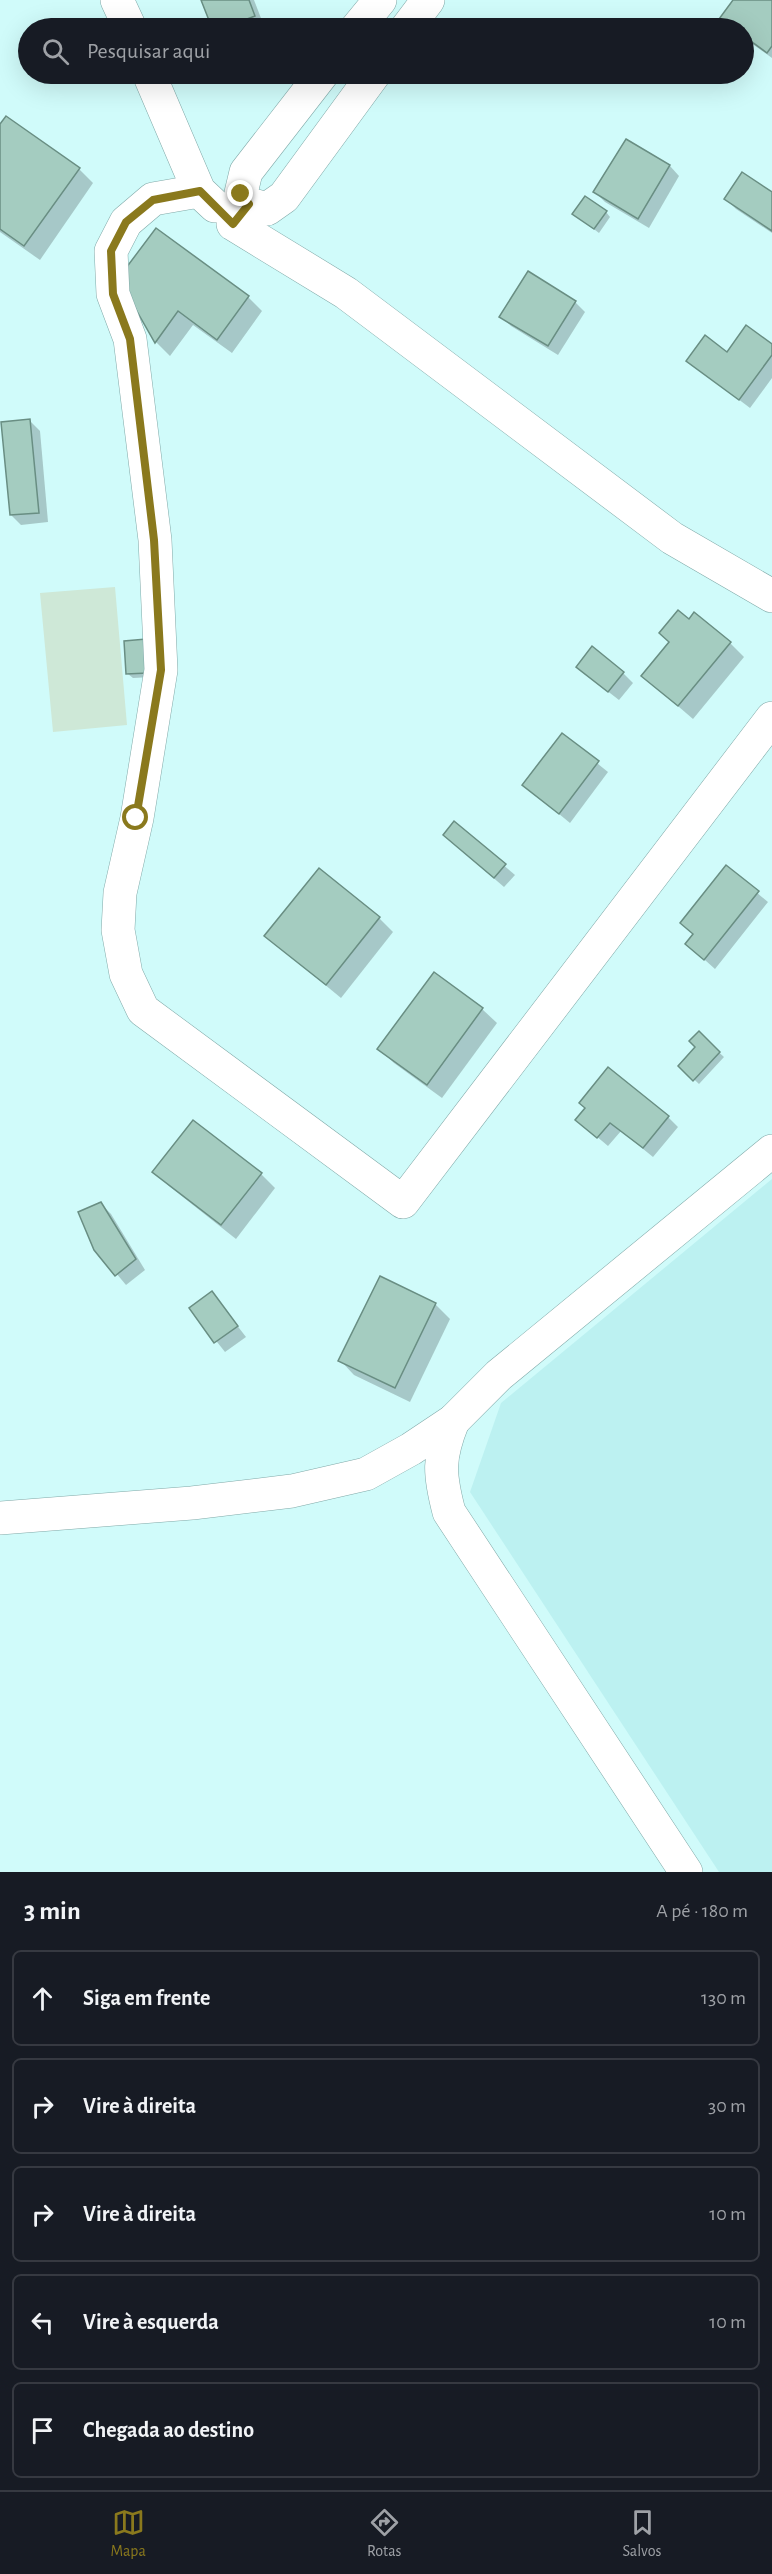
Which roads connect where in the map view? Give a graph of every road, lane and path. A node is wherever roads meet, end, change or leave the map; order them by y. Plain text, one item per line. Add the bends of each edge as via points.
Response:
1 (117, 0) edge
2 (380, 0) edge
3 (428, 0) edge
4 (125, 18) edge
5 (365, 18) edge
6 (414, 18) edge
7 (153, 84) edge
8 (314, 84) edge
9 (367, 84) edge
10 (200, 191) junction
11 (241, 214) junction
12 (772, 596) edge
13 (772, 718) edge
14 (772, 1151) edge
15 (453, 1422) junction
16 (0, 1518) edge
17 (686, 1872) edge

1 - 4 street
2 - 5 street
3 - 6 street
7 - 10 street
8 - 11 street via 246,172
9 - 11 street via 284,197 267,209
10 - 11 street
10 - 13 street via 153,200 126,222 111,251 113,294 132,350 154,540 161,670 118,921 126,974 143,1010 403,1202
11 - 12 street via 672,538
14 - 15 street via 499,1375
15 - 16 street via 366,1474 292,1491
15 - 17 street via 442,1448 440,1481 449,1512

